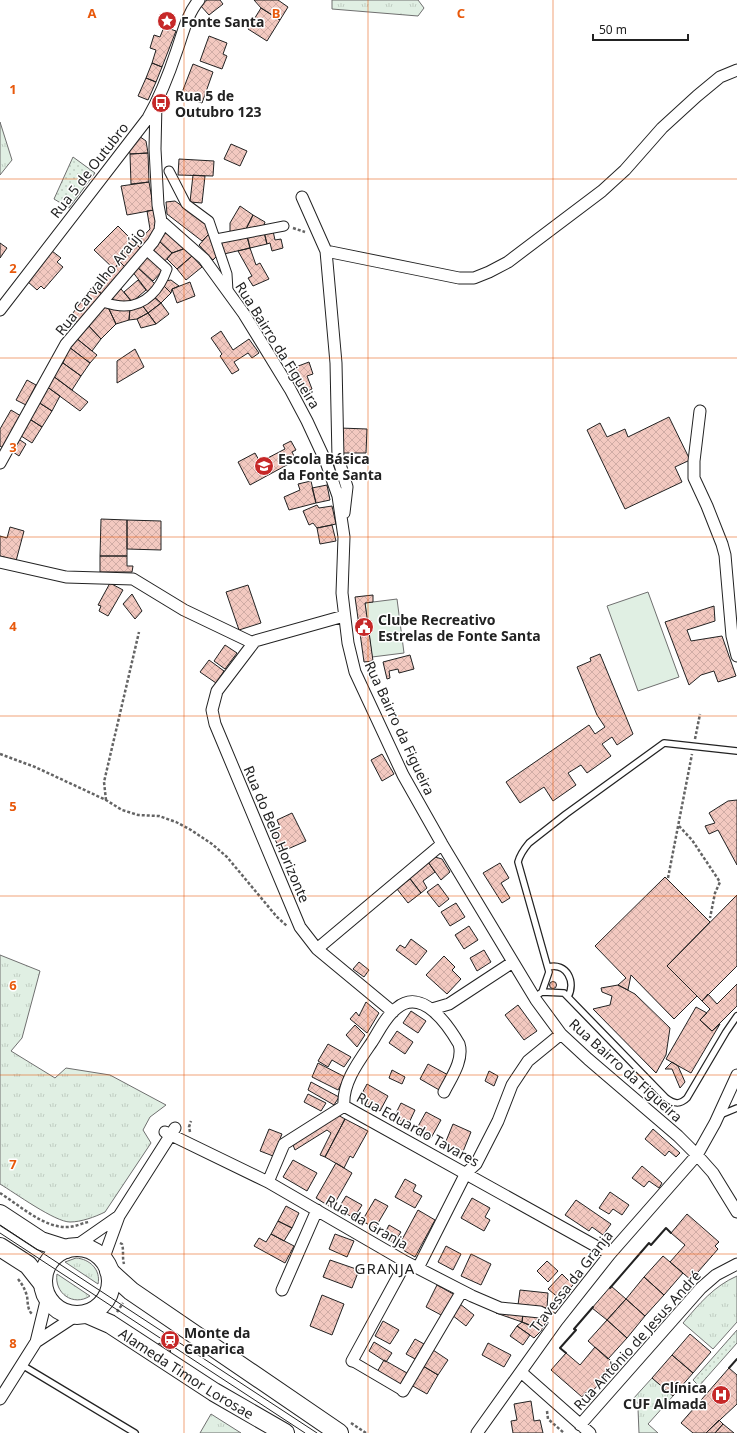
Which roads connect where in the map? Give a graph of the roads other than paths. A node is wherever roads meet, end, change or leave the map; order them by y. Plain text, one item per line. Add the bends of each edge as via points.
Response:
1 (199, 0) edge
2 (737, 70) edge
3 (156, 104) junction
4 (169, 171) dead end
5 (302, 197) dead end
6 (161, 221) junction
7 (284, 226) road end
8 (216, 239) junction
9 (324, 246) junction
10 (146, 250) junction
11 (228, 291) junction
12 (102, 302) junction
13 (0, 310) edge
14 (700, 411) dead end
15 (0, 463) edge
16 (343, 525) junction
17 (0, 562) edge
18 (344, 616) junction
19 (253, 643) junction
20 (737, 656) edge
21 (737, 751) edge
22 (442, 844) junction
23 (317, 949) junction
24 (514, 962) junction
25 (548, 967) junction
26 (538, 994) junction
27 (568, 997) junction
28 (432, 1009) junction
29 (392, 1012) junction
30 (737, 1016) edge
31 (561, 1034) junction
32 (737, 1075) edge
33 (444, 1092) dead end
34 (344, 1106) junction
35 (737, 1108) edge
36 (718, 1116) junction
37 (697, 1155) junction
38 (466, 1173) junction
39 (268, 1182) junction
40 (316, 1210) junction
41 (737, 1212) edge
42 (0, 1214) edge
43 (119, 1216) junction
44 (0, 1247) edge
45 (70, 1248) junction
46 (610, 1254) junction
47 (406, 1262) junction
48 (737, 1264) edge
49 (106, 1265) junction
50 (418, 1268) junction
51 (45, 1290) junction
52 (282, 1290) dead end
53 (462, 1291) junction
54 (82, 1314) junction
55 (557, 1321) junction
56 (36, 1342) junction
57 (352, 1361) joint
58 (22, 1365) junction
59 (520, 1372) junction
60 (403, 1390) joint
61 (0, 1399) edge
62 (580, 1425) junction
63 (136, 1433) edge
64 (285, 1433) edge
65 (338, 1433) edge
66 (477, 1433) edge
67 (590, 1433) edge

1 - 3 street, Rua 5 de Outubro via 189,15
2 - 9 street via 720,77 696,96 602,191 508,262 489,272 474,278 459,278
3 - 6 street, Rua Carvalho Araújo via 154,149
3 - 13 street, Rua 5 de Outubro
4 - 8 street via 186,204 209,221
5 - 9 street
6 - 10 street, Rua Carvalho Araújo via 160,230
6 - 11 street, Rua Bairro da Figueira via 204,259
7 - 8 street
8 - 11 street via 227,274
9 - 16 street via 336,363 338,458 347,487
10 - 12 street, Rua Carvalho Araújo
10 - 12 street via 167,269 158,288 141,303 122,306
11 - 16 street, Rua Bairro da Figueira via 265,347 307,421 326,462
12 - 15 street, Rua Carvalho Araújo via 66,344
14 - 20 street via 694,478 725,556 732,636
16 - 18 street, Rua Bairro da Figueira
17 - 19 street via 66,577 132,579 184,610
18 - 19 street via 260,638
18 - 22 street, Rua Bairro da Figueira via 355,672 402,775
19 - 23 street, Rua do Belo Horizonte via 217,691 212,704 212,716 298,923
21 - 25 lane via 664,743 529,843 518,862
22 - 23 street
22 - 24 street, Rua Bairro da Figueira
23 - 29 street, Rua do Belo Horizonte
24 - 26 street, Rua Bairro da Figueira
24 - 28 street via 449,1004
25 - 26 lane via 549,972
25 - 27 lane via 558,967 571,978 572,985
26 - 27 lane via 564,993
26 - 31 street, Rua Bairro da Figueira
27 - 30 lane via 666,1098 678,1103 687,1098
28 - 29 street, Rua Eduardo Tavares via 424,1004 411,1002 400,1005
28 - 33 street via 461,1050 460,1058
29 - 34 street, Rua Eduardo Tavares via 360,1059 345,1087
31 - 37 street, Rua Bairro da Figueira
31 - 38 street via 528,1061 512,1085 498,1121 476,1164
32 - 36 street, Travessa da Granja
34 - 38 street, Rua Eduardo Tavares
34 - 39 street via 284,1144
35 - 36 lane
36 - 37 street, Travessa da Granja
37 - 41 street, Rua Bairro da Figueira via 714,1173
37 - 46 street, Travessa da Granja
38 - 46 street, Rua Eduardo Tavares
38 - 50 street
39 - 40 street, Rua da Granja
39 - 43 street, Rua da Granja via 170,1132
40 - 47 street, Rua da Granja
40 - 52 street
42 - 45 main road via 41,1241
43 - 45 street
43 - 49 street
44 - 51 main road via 28,1265
45 - 49 main road via 90,1250
45 - 51 main road via 58,1253 48,1264 44,1274
46 - 55 street, Travessa da Granja
47 - 50 street, Rua da Granja
47 - 57 street
48 - 62 street, Rua António de Jesus André via 716,1275 701,1288
49 - 54 main road via 110,1287 108,1295 100,1306
49 - 65 main road via 131,1291
50 - 53 street, Rua da Granja
51 - 54 main road via 52,1304 59,1310 68,1314
51 - 56 street
53 - 55 street, Rua da Granja via 500,1308 540,1312
53 - 60 street
54 - 56 street
54 - 64 main road, Alameda Timor Lorosae via 110,1324 214,1392
55 - 59 street, Travessa da Granja
56 - 58 street
57 - 60 street
58 - 61 street
58 - 63 lane
59 - 62 street
59 - 66 street, Travessa da Granja
62 - 67 street

